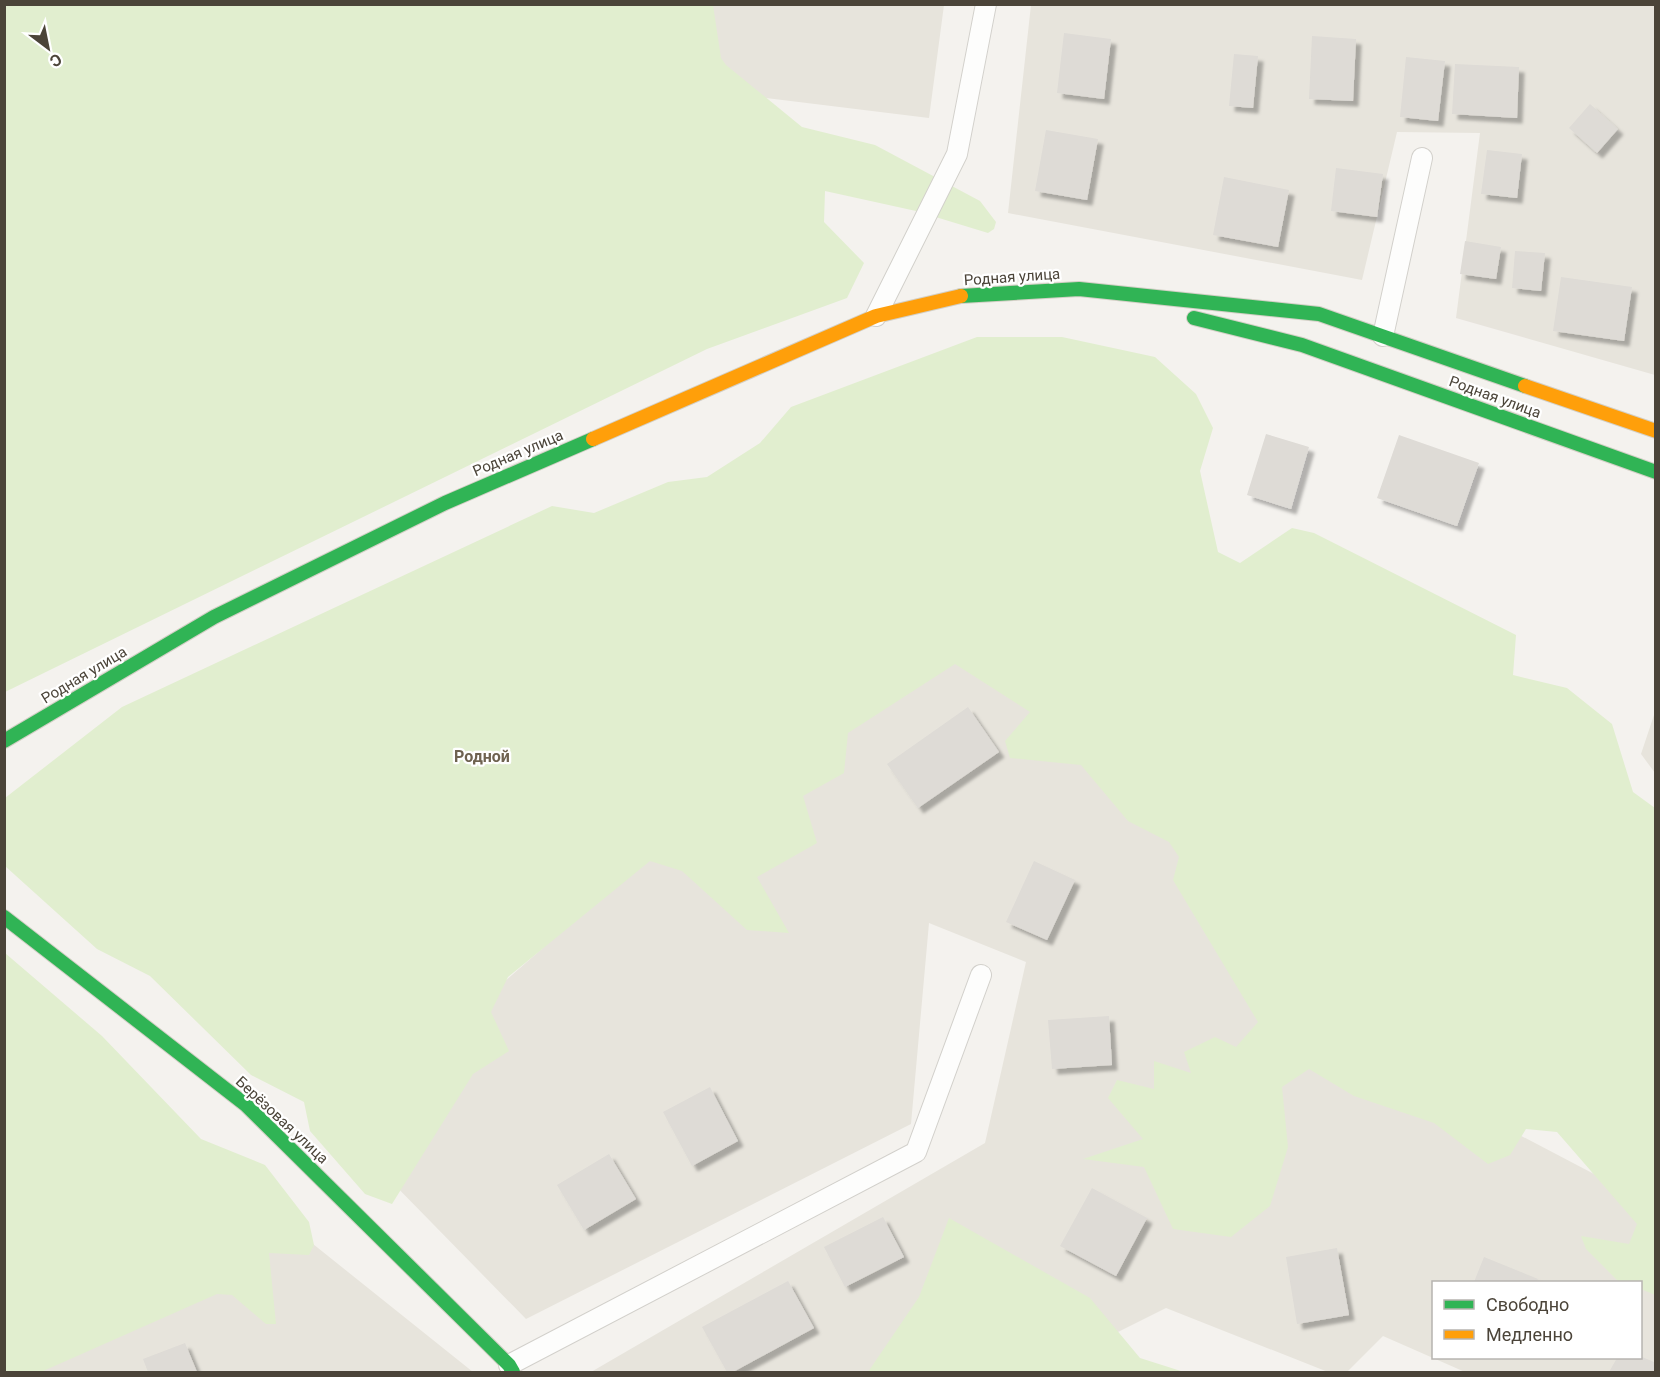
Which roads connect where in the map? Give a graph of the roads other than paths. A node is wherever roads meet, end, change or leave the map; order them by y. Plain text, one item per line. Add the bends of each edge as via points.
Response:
1 (986, 4) edge
2 (1422, 158) dead end
3 (1079, 289) junction
4 (876, 316) junction
5 (1383, 336) junction
6 (1656, 431) edge
7 (1656, 472) edge
8 (4, 741) edge
9 (4, 917) edge
10 (981, 975) dead end
11 (511, 1369) edge

1 - 4 lane via 957,154
2 - 5 lane
3 - 4 street, Родная улица via 968,294
3 - 5 street, Родная улица via 1319,314
3 - 7 street, Родная улица via 1302,345
4 - 8 street, Родная улица via 445,503 214,617
5 - 6 street, Родная улица
9 - 11 street, Берёзовая улица via 246,1105
10 - 11 lane via 916,1152

